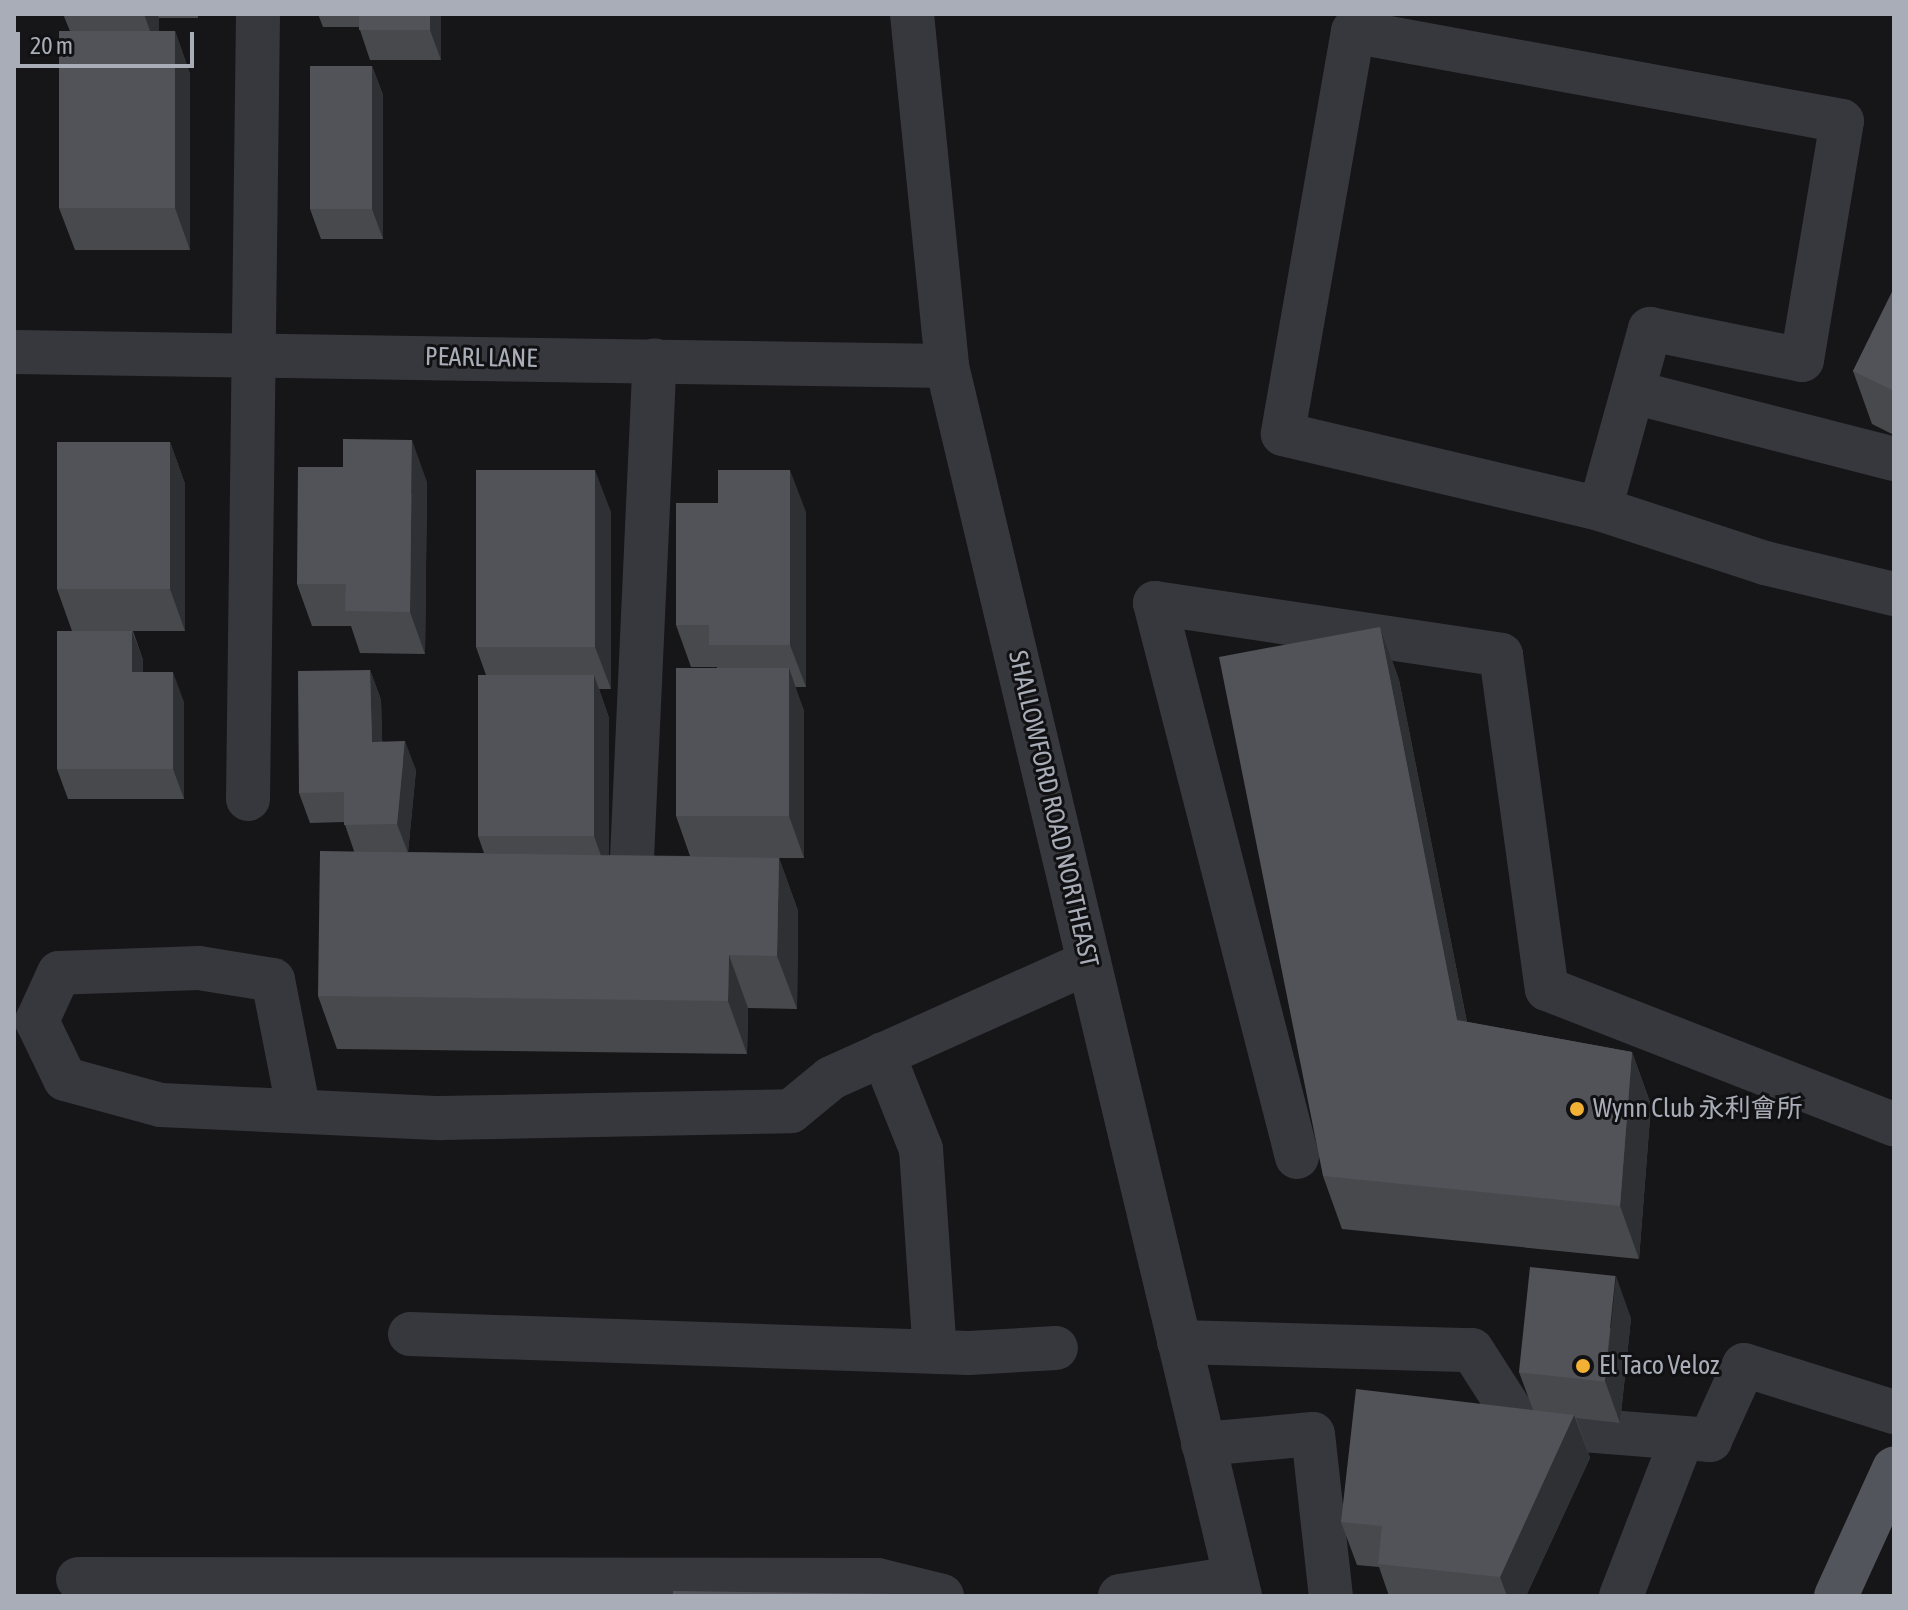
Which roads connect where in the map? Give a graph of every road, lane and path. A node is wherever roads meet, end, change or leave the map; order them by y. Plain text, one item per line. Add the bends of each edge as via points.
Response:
1 (258, 14) edge
2 (912, 14) edge
3 (14, 352) edge
4 (255, 355) junction
5 (655, 361) junction
6 (947, 366) junction
7 (1633, 392) junction
8 (1894, 459) edge
9 (1600, 509) junction
10 (1894, 594) edge
11 (248, 799) dead end
12 (632, 858) edge
13 (1089, 962) junction
14 (883, 1054) junction
15 (298, 1107) junction
16 (1894, 1124) edge
17 (1297, 1157) dead end
18 (410, 1334) dead end
19 (1179, 1342) junction
20 (1056, 1348) dead end
21 (935, 1352) junction
22 (1894, 1412) edge
23 (1682, 1439) junction
24 (1203, 1444) junction
25 (1894, 1469) edge
26 (78, 1579) dead end
27 (1238, 1587) edge
28 (942, 1596) edge
29 (1120, 1596) edge
30 (1331, 1596) edge
31 (1621, 1596) edge
32 (1836, 1596) edge

1 - 4 street
2 - 6 street, SHALLOWFORD ROAD NORTHEAST
3 - 4 street, PEARL LANE
4 - 5 street, PEARL LANE
4 - 11 street
5 - 6 street, PEARL LANE
5 - 12 street
6 - 13 street, SHALLOWFORD ROAD NORTHEAST
7 - 8 street
7 - 9 street
7 - 9 street via 1650,329 1802,360 1842,121 1353,31 1283,434
9 - 10 street via 1765,563
13 - 14 street
13 - 19 street, SHALLOWFORD ROAD NORTHEAST
14 - 15 street via 831,1078 791,1111 441,1118
14 - 21 street via 921,1149
15 - 15 street via 161,1105 65,1079 37,1021 59,973 199,968 273,980
16 - 17 street via 1547,989 1501,655 1155,603
18 - 21 street
19 - 23 street via 1472,1350 1520,1425
19 - 24 street, SHALLOWFORD ROAD NORTHEAST
20 - 21 street
22 - 23 street via 1744,1365 1710,1440
23 - 31 street
24 - 27 street, SHALLOWFORD ROAD NORTHEAST
24 - 30 street via 1313,1434
25 - 32 main road
26 - 28 street via 878,1580
27 - 29 street

